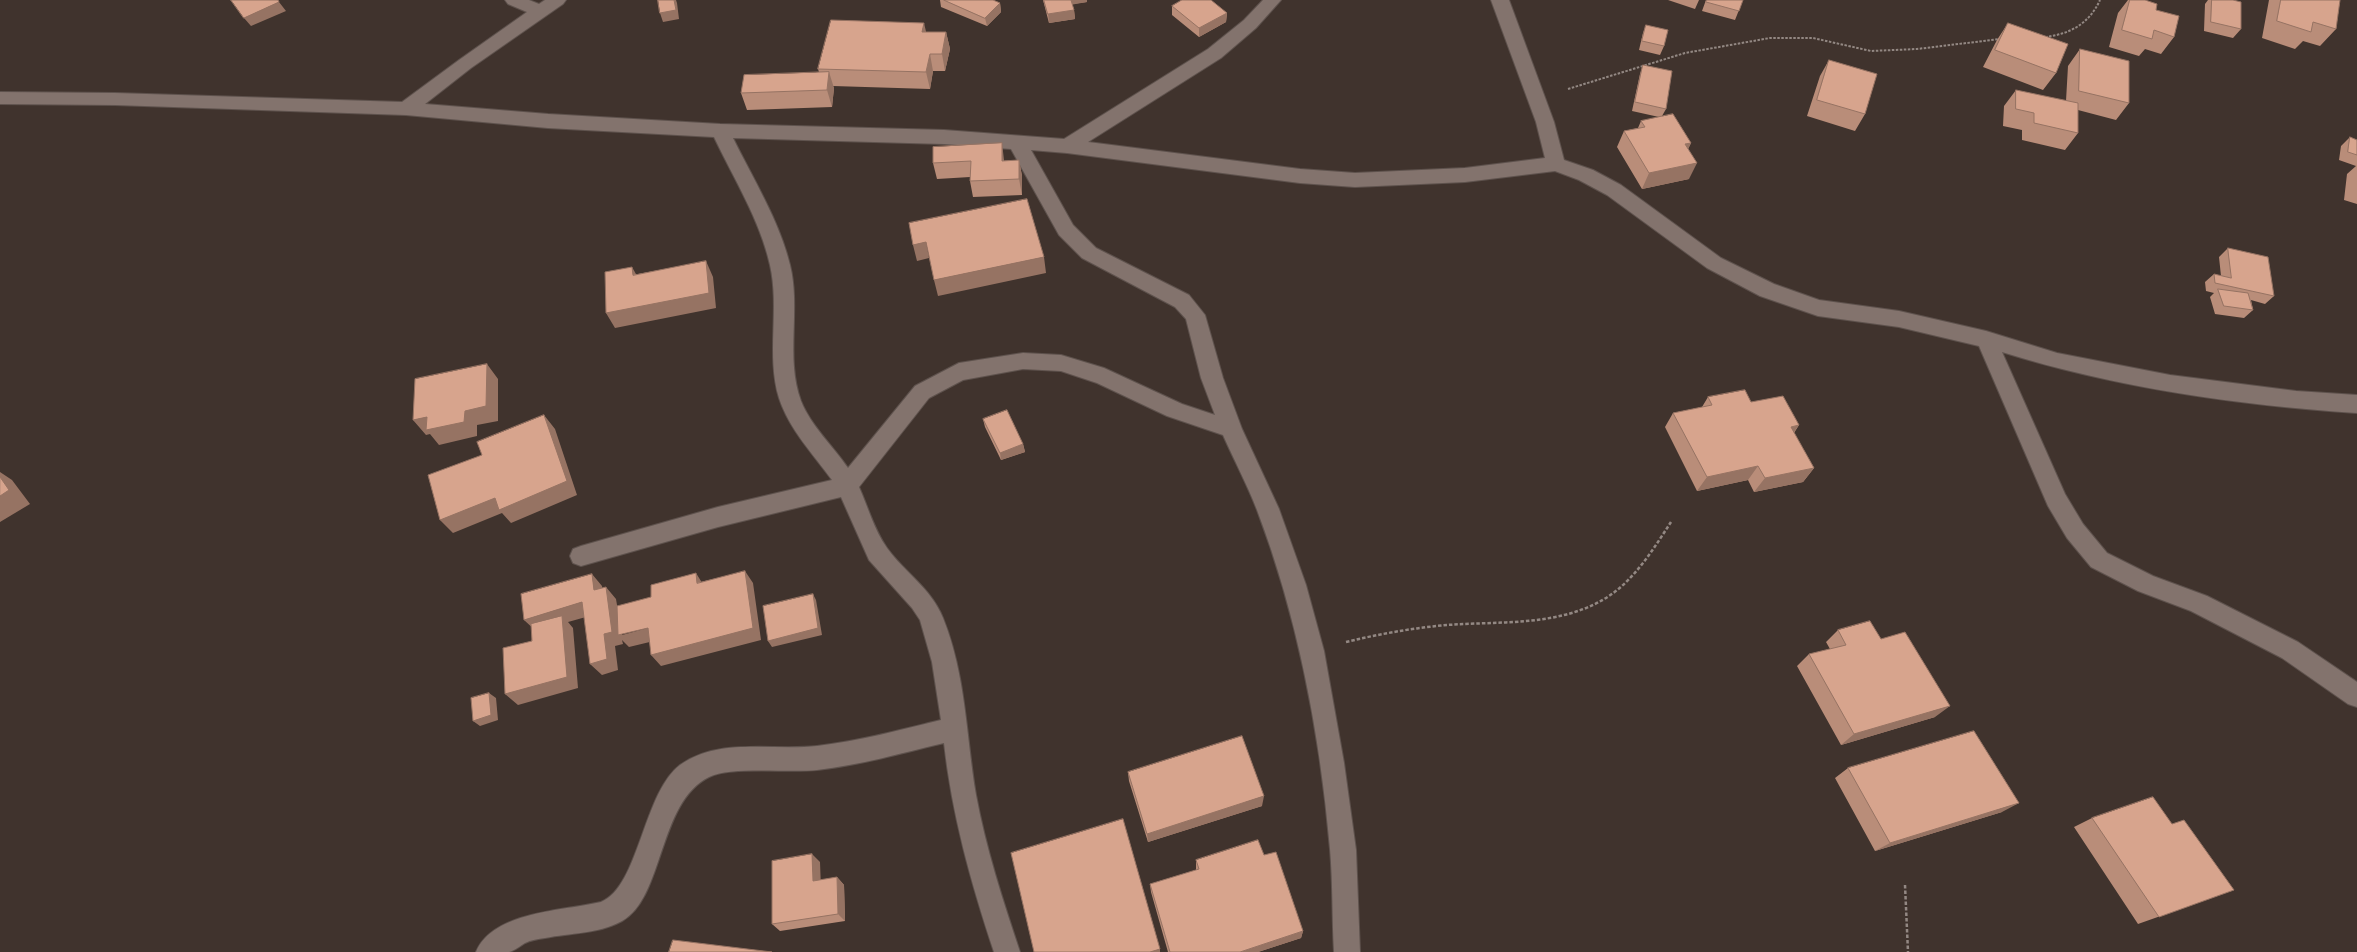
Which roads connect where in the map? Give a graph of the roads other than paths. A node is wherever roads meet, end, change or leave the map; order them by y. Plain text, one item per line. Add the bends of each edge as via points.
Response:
1 (514, 0) edge
2 (557, 0) edge
3 (1272, 0) edge
4 (1500, 0) edge
5 (539, 11) junction
6 (0, 98) edge
7 (406, 110) junction
8 (720, 131) junction
9 (1017, 142) junction
10 (1067, 146) junction
11 (1556, 164) junction
12 (1986, 339) junction
13 (2357, 404) edge
14 (1231, 429) junction
15 (847, 486) junction
16 (581, 556) dead end
17 (2357, 696) edge
18 (956, 728) junction
19 (489, 952) edge
20 (1007, 952) edge
21 (1347, 952) edge

1 - 5 street
2 - 5 street
3 - 10 street via 1254,23 1222,49 1130,109
4 - 11 street via 1510,37 1552,140
5 - 7 street
6 - 7 street via 115,99
7 - 8 street
8 - 9 street via 944,137
8 - 15 street via 766,228 780,266 784,304 785,367 790,399
9 - 10 street
9 - 14 street via 1066,230 1090,253 1182,302 1195,315 1212,378
10 - 11 street via 1300,176 1355,180 1465,175
11 - 12 street via 1586,175 1614,190 1714,263 1766,290 1818,308 1899,319
12 - 13 street via 2057,361 2170,384 2296,400
12 - 17 street via 2024,431 2056,499 2075,532 2099,560 2146,584 2199,603 2290,650
14 - 15 street via 1175,410 1104,377 1061,363 1023,361 959,372 922,392
14 - 21 street via 1268,509 1294,585 1312,651 1332,763 1343,850
15 - 16 street via 718,517
15 - 18 street via 877,552 890,570 913,592 930,616 946,664
18 - 19 street via 862,752 796,760 734,760 704,765 685,778 669,799 634,888 619,908 599,916 524,929
18 - 20 street via 964,796 981,873

